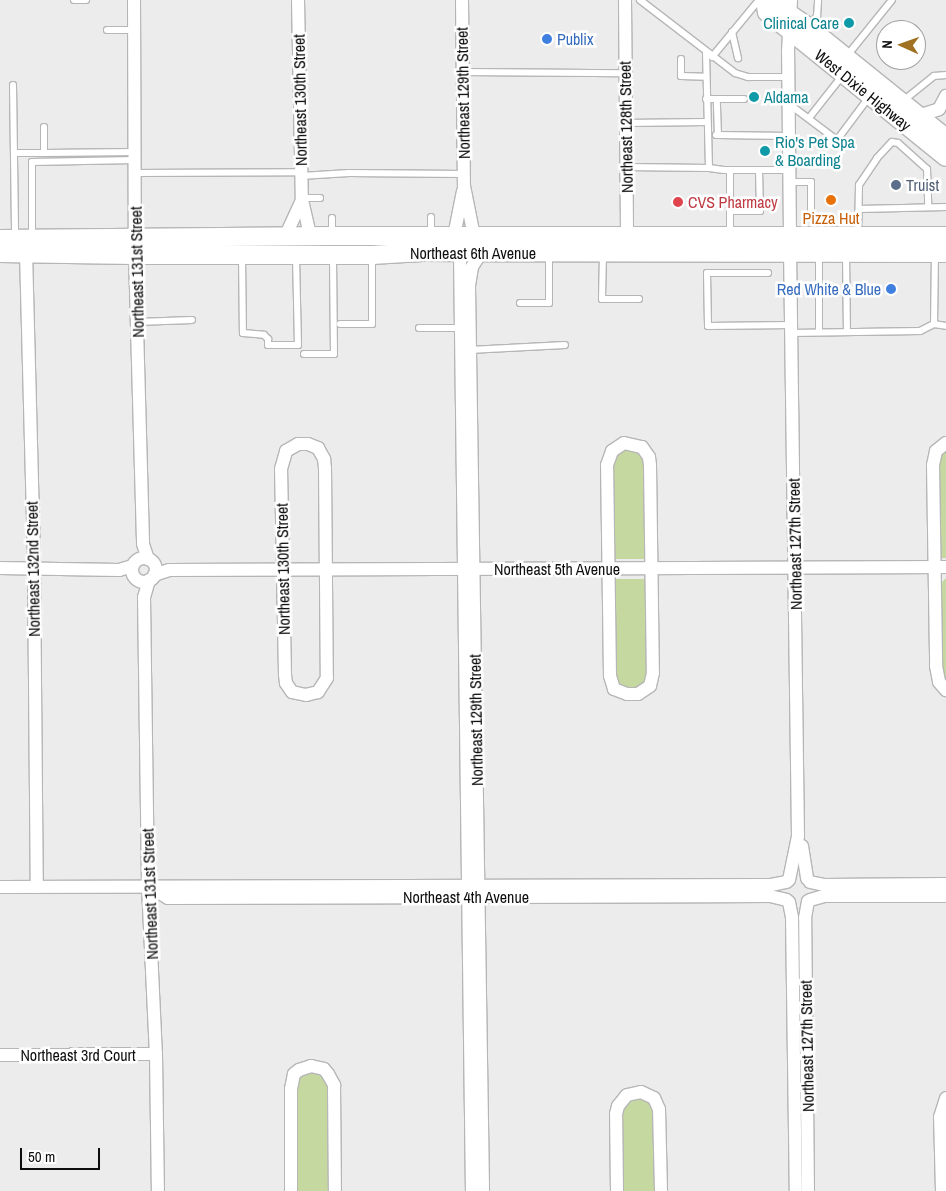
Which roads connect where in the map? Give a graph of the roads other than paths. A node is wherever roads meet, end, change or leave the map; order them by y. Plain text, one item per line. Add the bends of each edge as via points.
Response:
1 (74, 0) edge
2 (86, 0) edge
3 (134, 0) edge
4 (298, 0) edge
5 (462, 0) edge
6 (624, 0) edge
7 (640, 0) edge
8 (759, 0) edge
9 (764, 0) edge
10 (769, 0) edge
11 (818, 0) edge
12 (892, 0) edge
13 (791, 16) edge
14 (808, 28) junction
15 (106, 30) dead end
16 (135, 30) junction
17 (732, 32) junction
18 (709, 55) junction
19 (738, 58) dead end
20 (681, 59) dead end
21 (845, 66) junction
22 (463, 72) junction
23 (626, 73) junction
24 (946, 76) edge
25 (706, 77) junction
26 (789, 77) junction
27 (13, 85) dead end
28 (870, 96) junction
29 (946, 96) edge
30 (706, 99) junction
31 (717, 99) junction
32 (744, 99) dead end
33 (901, 102) junction
34 (789, 104) junction
35 (918, 116) junction
36 (809, 118) junction
37 (707, 122) junction
38 (626, 123) junction
39 (44, 128) dead end
40 (708, 135) junction
41 (718, 136) junction
42 (789, 136) junction
43 (946, 138) edge
44 (14, 153) junction
45 (44, 153) junction
46 (946, 157) edge
47 (135, 162) junction
48 (626, 167) junction
49 (709, 168) junction
50 (730, 170) junction
51 (760, 170) junction
52 (301, 174) junction
53 (790, 176) junction
54 (464, 180) junction
55 (320, 198) dead end
56 (302, 199) junction
57 (928, 207) junction
58 (946, 207) edge
59 (859, 209) junction
60 (730, 211) junction
61 (811, 216) dead end
62 (332, 218) dead end
63 (431, 218) dead end
64 (310, 236) junction
65 (332, 236) junction
66 (474, 236) junction
67 (504, 236) junction
68 (627, 236) junction
69 (730, 236) junction
70 (858, 236) junction
71 (946, 236) edge
72 (285, 237) junction
73 (431, 237) junction
74 (7, 239) edge
75 (457, 244) junction
76 (790, 244) junction
77 (29, 246) junction
78 (135, 247) junction
79 (422, 252) junction
80 (819, 252) junction
81 (846, 252) junction
82 (0, 253) edge
83 (481, 253) junction
84 (549, 253) junction
85 (940, 253) edge
86 (242, 254) junction
87 (296, 254) junction
88 (333, 254) junction
89 (603, 254) junction
90 (627, 254) junction
91 (372, 255) junction
92 (768, 273) dead end
93 (638, 299) dead end
94 (520, 303) dead end
95 (192, 320) dead end
96 (137, 322) junction
97 (340, 324) dead end
98 (934, 324) junction
99 (946, 326) edge
100 (420, 328) dead end
101 (461, 328) junction
102 (791, 329) junction
103 (819, 332) junction
104 (847, 332) junction
105 (565, 344) dead end
106 (466, 350) junction
107 (304, 354) dead end
108 (946, 443) edge
109 (34, 567) junction
110 (795, 567) junction
111 (940, 567) edge
112 (0, 568) edge
113 (608, 568) junction
114 (651, 568) junction
115 (325, 569) junction
116 (469, 569) junction
117 (143, 570) junction
118 (282, 570) junction
119 (946, 690) edge
120 (798, 836) junction
121 (788, 881) junction
122 (808, 881) junction
123 (946, 884) edge
124 (148, 886) junction
125 (0, 887) edge
126 (37, 887) junction
127 (473, 891) junction
128 (946, 896) edge
129 (809, 900) junction
130 (788, 901) junction
131 (156, 1054) junction
132 (0, 1055) edge
133 (946, 1098) edge
134 (158, 1191) edge
135 (291, 1191) edge
136 (335, 1191) edge
137 (472, 1191) edge
138 (483, 1191) edge
139 (616, 1191) edge
140 (661, 1191) edge
141 (796, 1191) edge
142 (808, 1191) edge
143 (942, 1191) edge

1 - 2 lane
3 - 16 street, Northeast 131st Street
4 - 52 street, Northeast 130th Street
5 - 22 street, Northeast 129th Street
6 - 23 street, Northeast 128th Street
7 - 18 lane
8 - 17 lane
9 - 13 main road, West Dixie Highway via 767,12
10 - 13 main road, West Dixie Highway
11 - 14 lane via 817,16
12 - 21 lane
13 - 14 main road, West Dixie Highway
13 - 21 main road, West Dixie Highway
13 - 26 street, Northeast 127th Street
14 - 21 main road, West Dixie Highway
15 - 16 lane
16 - 47 street, Northeast 131st Street
17 - 18 lane
17 - 19 lane
18 - 25 lane
18 - 26 lane via 739,75
20 - 25 lane via 681,76
21 - 28 main road, West Dixie Highway
21 - 33 main road, West Dixie Highway
21 - 36 lane
22 - 23 lane
22 - 54 street, Northeast 129th Street
23 - 38 street, Northeast 128th Street
24 - 33 lane via 934,76
25 - 30 lane
26 - 34 street, Northeast 127th Street
27 - 44 lane
28 - 36 lane via 837,140
28 - 46 main road, West Dixie Highway
29 - 35 street via 939,109
30 - 31 lane
30 - 37 lane
31 - 32 lane
31 - 41 lane
33 - 35 main road, West Dixie Highway
34 - 36 lane
34 - 42 street, Northeast 127th Street
35 - 43 main road, West Dixie Highway
37 - 38 lane
37 - 40 lane
38 - 48 street, Northeast 128th Street
39 - 45 lane
40 - 41 lane
40 - 49 lane
41 - 42 lane
42 - 53 street, Northeast 127th Street
44 - 45 lane
44 - 74 lane
45 - 47 lane
47 - 52 lane
47 - 77 lane via 32,162
47 - 78 street, Northeast 131st Street
48 - 49 lane
48 - 68 street, Northeast 128th Street
49 - 50 lane
50 - 51 lane
50 - 60 lane
51 - 53 lane
51 - 60 lane via 760,211
52 - 54 lane via 349,173
52 - 56 street, Northeast 130th Street
53 - 61 lane via 811,182
53 - 76 street, Northeast 127th Street
54 - 66 street, Northeast 129th Street
54 - 75 street, Northeast 129th Street
55 - 56 lane
56 - 64 street, Northeast 130th Street
56 - 72 street, Northeast 130th Street
57 - 58 lane
57 - 59 lane
57 - 59 lane via 926,168 898,142 892,142 859,186
59 - 70 lane
60 - 69 lane
62 - 65 lane
63 - 73 lane
64 - 65 main road, Northeast 6th Avenue
64 - 72 main road, Northeast 6th Avenue
65 - 73 main road, Northeast 6th Avenue
66 - 67 main road, Northeast 6th Avenue
66 - 75 main road, Northeast 6th Avenue
66 - 79 main road via 458,244
67 - 68 main road, Northeast 6th Avenue
67 - 75 main road via 472,246
68 - 69 main road, Northeast 6th Avenue
68 - 90 street, Northeast 128th Street
69 - 76 main road, Northeast 6th Avenue
70 - 71 main road, Northeast 6th Avenue
70 - 76 main road, Northeast 6th Avenue
72 - 78 main road, Northeast 6th Avenue
73 - 75 main road, Northeast 6th Avenue
74 - 77 main road, Northeast 6th Avenue
75 - 79 main road, Northeast 6th Avenue
75 - 83 main road, Northeast 6th Avenue
75 - 101 street, Northeast 129th Street
76 - 80 main road, Northeast 6th Avenue
76 - 90 main road, Northeast 6th Avenue via 780,243 759,252
76 - 102 street, Northeast 127th Street
77 - 78 main road, Northeast 6th Avenue
77 - 82 main road, Northeast 6th Avenue
77 - 109 street, Northeast 132nd Street
78 - 86 main road, Northeast 6th Avenue
78 - 96 street, Northeast 131st Street
79 - 91 main road, Northeast 6th Avenue
80 - 81 main road, Northeast 6th Avenue
80 - 103 lane
81 - 85 main road, Northeast 6th Avenue
81 - 104 lane
83 - 84 main road, Northeast 6th Avenue
83 - 106 street, Northeast 129th Street via 470,276
84 - 89 main road, Northeast 6th Avenue
84 - 94 lane via 549,303
85 - 98 lane
86 - 87 main road, Northeast 6th Avenue
86 - 87 lane via 243,333 264,335 268,345 298,345
87 - 88 main road, Northeast 6th Avenue
88 - 91 main road, Northeast 6th Avenue
88 - 107 lane via 334,354
89 - 90 main road, Northeast 6th Avenue
89 - 93 lane via 602,299
91 - 97 lane via 372,324
92 - 102 lane via 707,273 708,326
95 - 96 lane
96 - 117 street, Northeast 131st Street
98 - 99 lane
98 - 104 lane via 920,331
100 - 101 lane
101 - 106 street, Northeast 129th Street
102 - 103 lane
102 - 110 street, Northeast 127th Street
103 - 104 lane
105 - 106 lane
106 - 116 street, Northeast 129th Street
108 - 111 street via 936,451 934,458
109 - 112 street, Northeast 5th Avenue
109 - 117 street, Northeast 5th Avenue
109 - 126 street, Northeast 132nd Street
110 - 111 street, Northeast 5th Avenue
110 - 114 street, Northeast 5th Avenue
110 - 120 street, Northeast 127th Street
111 - 119 street via 936,666 939,682
113 - 114 street, Northeast 5th Avenue
113 - 114 street via 609,457 617,446 631,443 642,447 649,457
113 - 114 street via 611,683 620,692 638,694 645,691 653,680
113 - 116 street, Northeast 5th Avenue
115 - 116 street, Northeast 5th Avenue
115 - 118 street, Northeast 5th Avenue
115 - 118 street, Northeast 130th Street via 327,678 318,692 306,695 292,692 286,683
115 - 118 street, Northeast 130th Street via 324,459 318,448 304,443 289,448 282,462
116 - 127 street, Northeast 129th Street
117 - 118 street, Northeast 5th Avenue
117 - 124 street, Northeast 131st Street
120 - 121 street, Northeast 127th Street
120 - 122 street, Northeast 127th Street
121 - 122 street via 798,877
121 - 127 street, Northeast 4th Avenue
121 - 130 street via 784,889
122 - 123 street via 824,885
122 - 129 street via 813,889
124 - 126 street, Northeast 4th Avenue
124 - 127 street, Northeast 4th Avenue via 168,898
124 - 131 street, Northeast 131st Street
125 - 126 street, Northeast 4th Avenue
127 - 130 street, Northeast 4th Avenue via 770,896
127 - 137 street, Northeast 129th Street
127 - 138 street, Northeast 129th Street
128 - 129 street via 824,896
129 - 130 street via 801,905
129 - 142 street, Northeast 127th Street via 805,918
130 - 141 street, Northeast 127th Street via 792,926
131 - 132 street, Northeast 3rd Court
131 - 134 street, Northeast 131st Street
133 - 143 street via 940,1117
135 - 136 street via 291,1089 294,1074 311,1066 324,1069 334,1085
139 - 140 street via 618,1106 627,1094 641,1092 654,1098 659,1109

